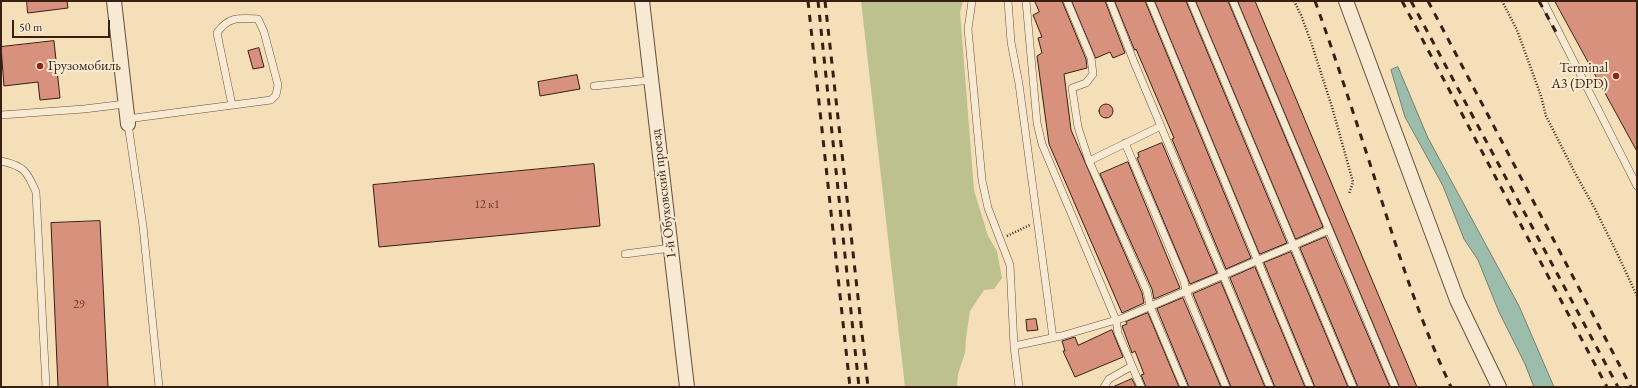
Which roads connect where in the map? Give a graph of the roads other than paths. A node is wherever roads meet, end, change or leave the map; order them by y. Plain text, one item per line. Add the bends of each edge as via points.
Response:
1 (114, 1) edge
2 (642, 1) edge
3 (972, 1) edge
4 (1008, 1) edge
5 (1026, 1) edge
6 (1067, 1) edge
7 (1110, 1) edge
8 (1150, 1) edge
9 (1191, 1) edge
10 (1232, 1) edge
11 (1346, 1) edge
12 (1543, 1) edge
13 (651, 80) junction
14 (594, 86) dead end
15 (125, 104) junction
16 (232, 105) junction
17 (1, 115) edge
18 (127, 122) junction
19 (1161, 126) junction
20 (1125, 143) junction
21 (1, 161) edge
22 (1089, 161) junction
23 (1637, 186) edge
24 (1329, 230) junction
25 (1294, 245) junction
26 (671, 248) junction
27 (625, 254) dead end
28 (1258, 260) junction
29 (1224, 274) junction
30 (1186, 291) junction
31 (1150, 306) junction
32 (1116, 320) junction
33 (1053, 338) junction
34 (1014, 346) junction
35 (1132, 366) junction
36 (46, 387) edge
37 (159, 387) edge
38 (687, 387) edge
39 (1020, 387) edge
40 (1104, 387) edge
41 (1141, 387) edge
42 (1184, 387) edge
43 (1226, 387) edge
44 (1270, 387) edge
45 (1310, 387) edge
46 (1353, 387) edge
47 (1396, 387) edge
48 (1499, 387) edge

1 - 15 street
2 - 13 street, 1-й Обуховский проезд
3 - 34 lane via 968,29 982,180 988,208 1010,265
4 - 33 lane via 1011,42
5 - 32 lane via 1037,123 1042,144
6 - 22 lane via 1091,58 1093,74 1086,82 1072,88 1078,127
7 - 19 lane
8 - 28 lane
9 - 25 lane
10 - 24 lane
11 - 48 street via 1457,300
12 - 23 lane
13 - 14 lane
13 - 26 street, 1-й Обуховский проезд
15 - 17 lane
15 - 18 street
16 - 16 lane via 217,33 223,24 234,19 258,19 278,85 276,95 271,100
16 - 18 lane
18 - 37 lane via 143,226
19 - 20 lane
19 - 29 lane
20 - 22 lane
20 - 30 lane via 1184,280
21 - 36 lane via 15,164 29,174 36,192
22 - 31 lane via 1147,291
24 - 25 lane
24 - 47 lane
25 - 28 lane
25 - 46 lane
26 - 27 lane
26 - 38 street, 1-й Обуховский проезд
28 - 29 lane
28 - 45 lane
29 - 30 lane
29 - 44 lane
30 - 31 lane
30 - 43 lane
31 - 32 lane
31 - 42 lane
32 - 33 lane
32 - 35 lane via 1118,333
33 - 34 lane
34 - 39 lane
35 - 40 lane via 1109,379
35 - 41 lane

